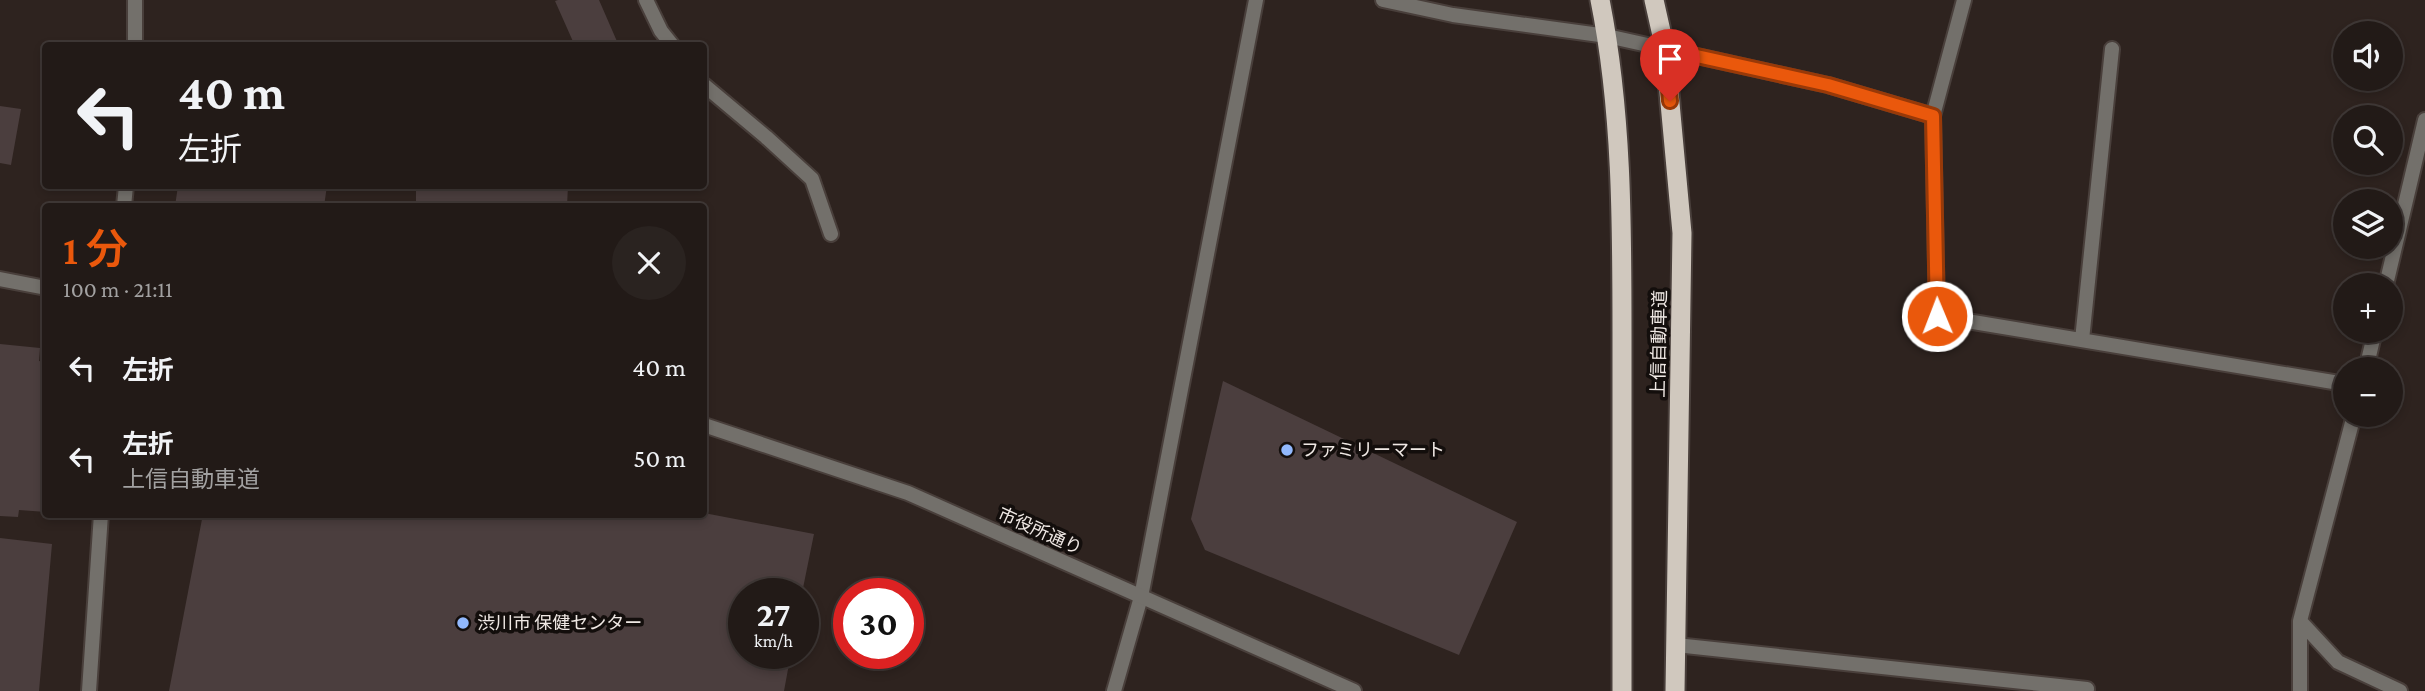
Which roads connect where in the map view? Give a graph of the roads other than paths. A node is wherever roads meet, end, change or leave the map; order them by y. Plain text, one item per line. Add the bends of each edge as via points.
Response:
1 (135, 0) edge
2 (646, 0) edge
3 (1256, 0) edge
4 (1383, 0) edge
5 (1600, 0) edge
6 (1654, 0) edge
7 (1964, 0) edge
8 (1607, 36) junction
9 (135, 42) edge
10 (670, 42) edge
11 (1665, 49) junction
12 (2112, 49) dead end
13 (707, 88) edge
14 (1933, 116) junction
15 (2425, 120) edge
16 (831, 234) dead end
17 (2389, 273) edge
18 (0, 279) edge
19 (42, 287) edge
20 (2082, 340) junction
21 (2333, 382) edge
22 (707, 426) edge
23 (2351, 427) edge
24 (102, 518) edge
25 (1141, 597) junction
26 (2300, 621) junction
27 (1676, 645) junction
28 (2087, 689) edge
29 (89, 691) edge
30 (1114, 691) edge
31 (1354, 691) edge
32 (1622, 691) edge
33 (1675, 691) edge
34 (2300, 691) edge
35 (2400, 691) edge

1 - 9 street
2 - 10 street
3 - 25 street
4 - 8 street via 1453,15
5 - 8 highway, 上信自動車道
6 - 11 highway, 上信自動車道
7 - 14 street
8 - 11 street
8 - 32 highway, 上信自動車道 via 1622,218
11 - 14 street via 1828,85
11 - 27 highway, 上信自動車道 via 1682,233
12 - 20 street
13 - 16 street via 813,179
14 - 20 street via 1937,316
15 - 17 street
18 - 19 street
20 - 21 street
22 - 25 street, 市役所通り via 908,493
23 - 26 street
24 - 29 street
25 - 30 street
25 - 31 street, 市役所通り
26 - 34 street
26 - 35 street via 2338,662
27 - 28 street
27 - 33 highway, 上信自動車道

